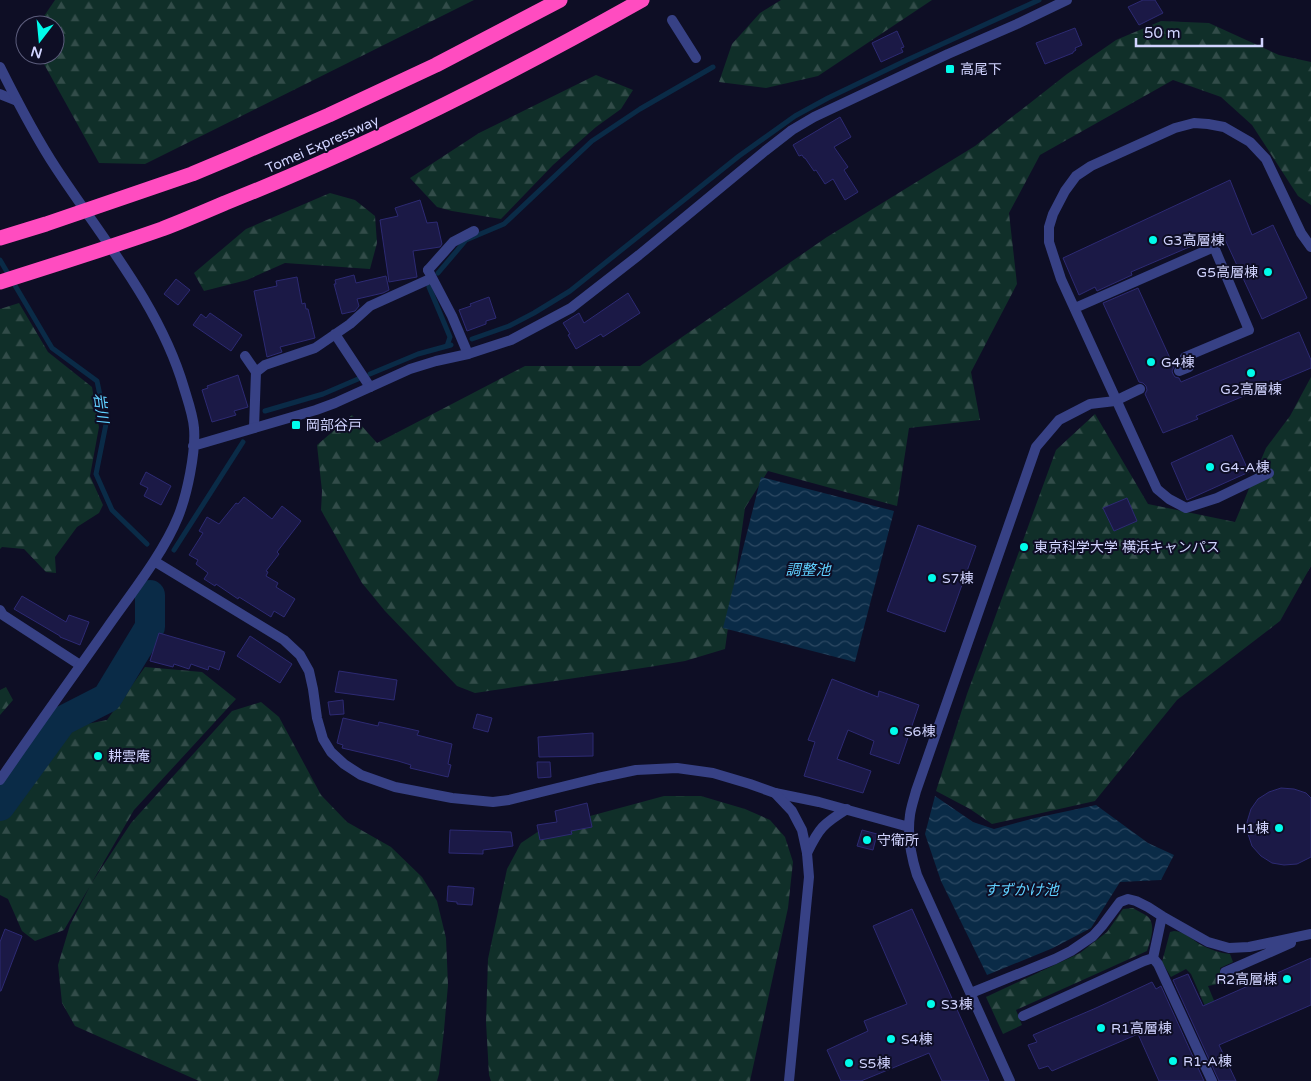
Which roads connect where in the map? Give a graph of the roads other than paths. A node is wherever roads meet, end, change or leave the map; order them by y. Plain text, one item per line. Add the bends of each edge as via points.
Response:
1 (560, 0) edge
2 (642, 0) edge
3 (1067, 0) edge
4 (672, 20) dead end
5 (696, 58) dead end
6 (0, 67) edge
7 (0, 94) edge
8 (17, 101) junction
9 (474, 231) dead end
10 (0, 238) edge
11 (1311, 247) edge
12 (430, 274) junction
13 (0, 282) edge
14 (1075, 308) junction
15 (335, 334) junction
16 (468, 354) junction
17 (245, 356) dead end
18 (1178, 371) dead end
19 (256, 372) junction
20 (370, 387) junction
21 (1140, 389) dead end
22 (1116, 400) junction
23 (254, 428) junction
24 (194, 446) junction
25 (1269, 473) dead end
26 (154, 561) junction
27 (0, 610) edge
28 (80, 665) junction
29 (0, 780) edge
30 (775, 793) junction
31 (847, 809) junction
32 (909, 827) junction
33 (808, 853) junction
34 (1162, 916) junction
35 (1309, 935) edge
36 (1153, 958) junction
37 (1225, 972) dead end
38 (971, 993) junction
39 (1023, 1016) dead end
40 (789, 1081) edge
41 (1010, 1081) edge
42 (1212, 1081) edge

1 - 10 highway, Tomei Expressway via 436,65 235,156 192,174
2 - 13 highway, Tomei Expressway via 460,98 363,144 161,229
3 - 16 street via 792,130 570,308 511,340
4 - 5 street
6 - 8 street
7 - 8 street
8 - 24 street via 55,166 129,275 168,343 188,400
9 - 12 street via 453,242
11 - 14 street via 1301,233 1266,159 1250,142 1224,127 1194,123 1175,128 1092,166 1076,176 1065,191 1053,214 1049,242
12 - 15 street via 370,306
12 - 16 street
14 - 18 street via 1214,247 1249,330 1185,357 1189,367
14 - 22 street
15 - 19 street via 314,348 264,365
15 - 20 street
16 - 20 street via 410,369
17 - 19 street
19 - 23 street
20 - 23 street via 316,410
21 - 22 street
22 - 25 street via 1157,489 1186,508 1217,498
22 - 32 street via 1090,404 1059,420 1036,447 916,791
23 - 24 street
24 - 26 street via 178,517
26 - 28 street
26 - 30 street via 284,640 300,655 309,671 323,739 337,758 361,775 395,787 493,802 636,770 677,768 713,773
27 - 28 street via 10,620
28 - 29 street
30 - 31 street
30 - 33 street via 792,811 802,830
31 - 32 street
31 - 33 street via 822,826
32 - 38 street via 917,875
33 - 40 street via 807,904
34 - 35 street via 1208,942 1229,948
34 - 36 street
34 - 38 street via 1136,901 1120,902 1102,926 1071,951
35 - 37 street
36 - 39 street
36 - 42 street
38 - 41 street

